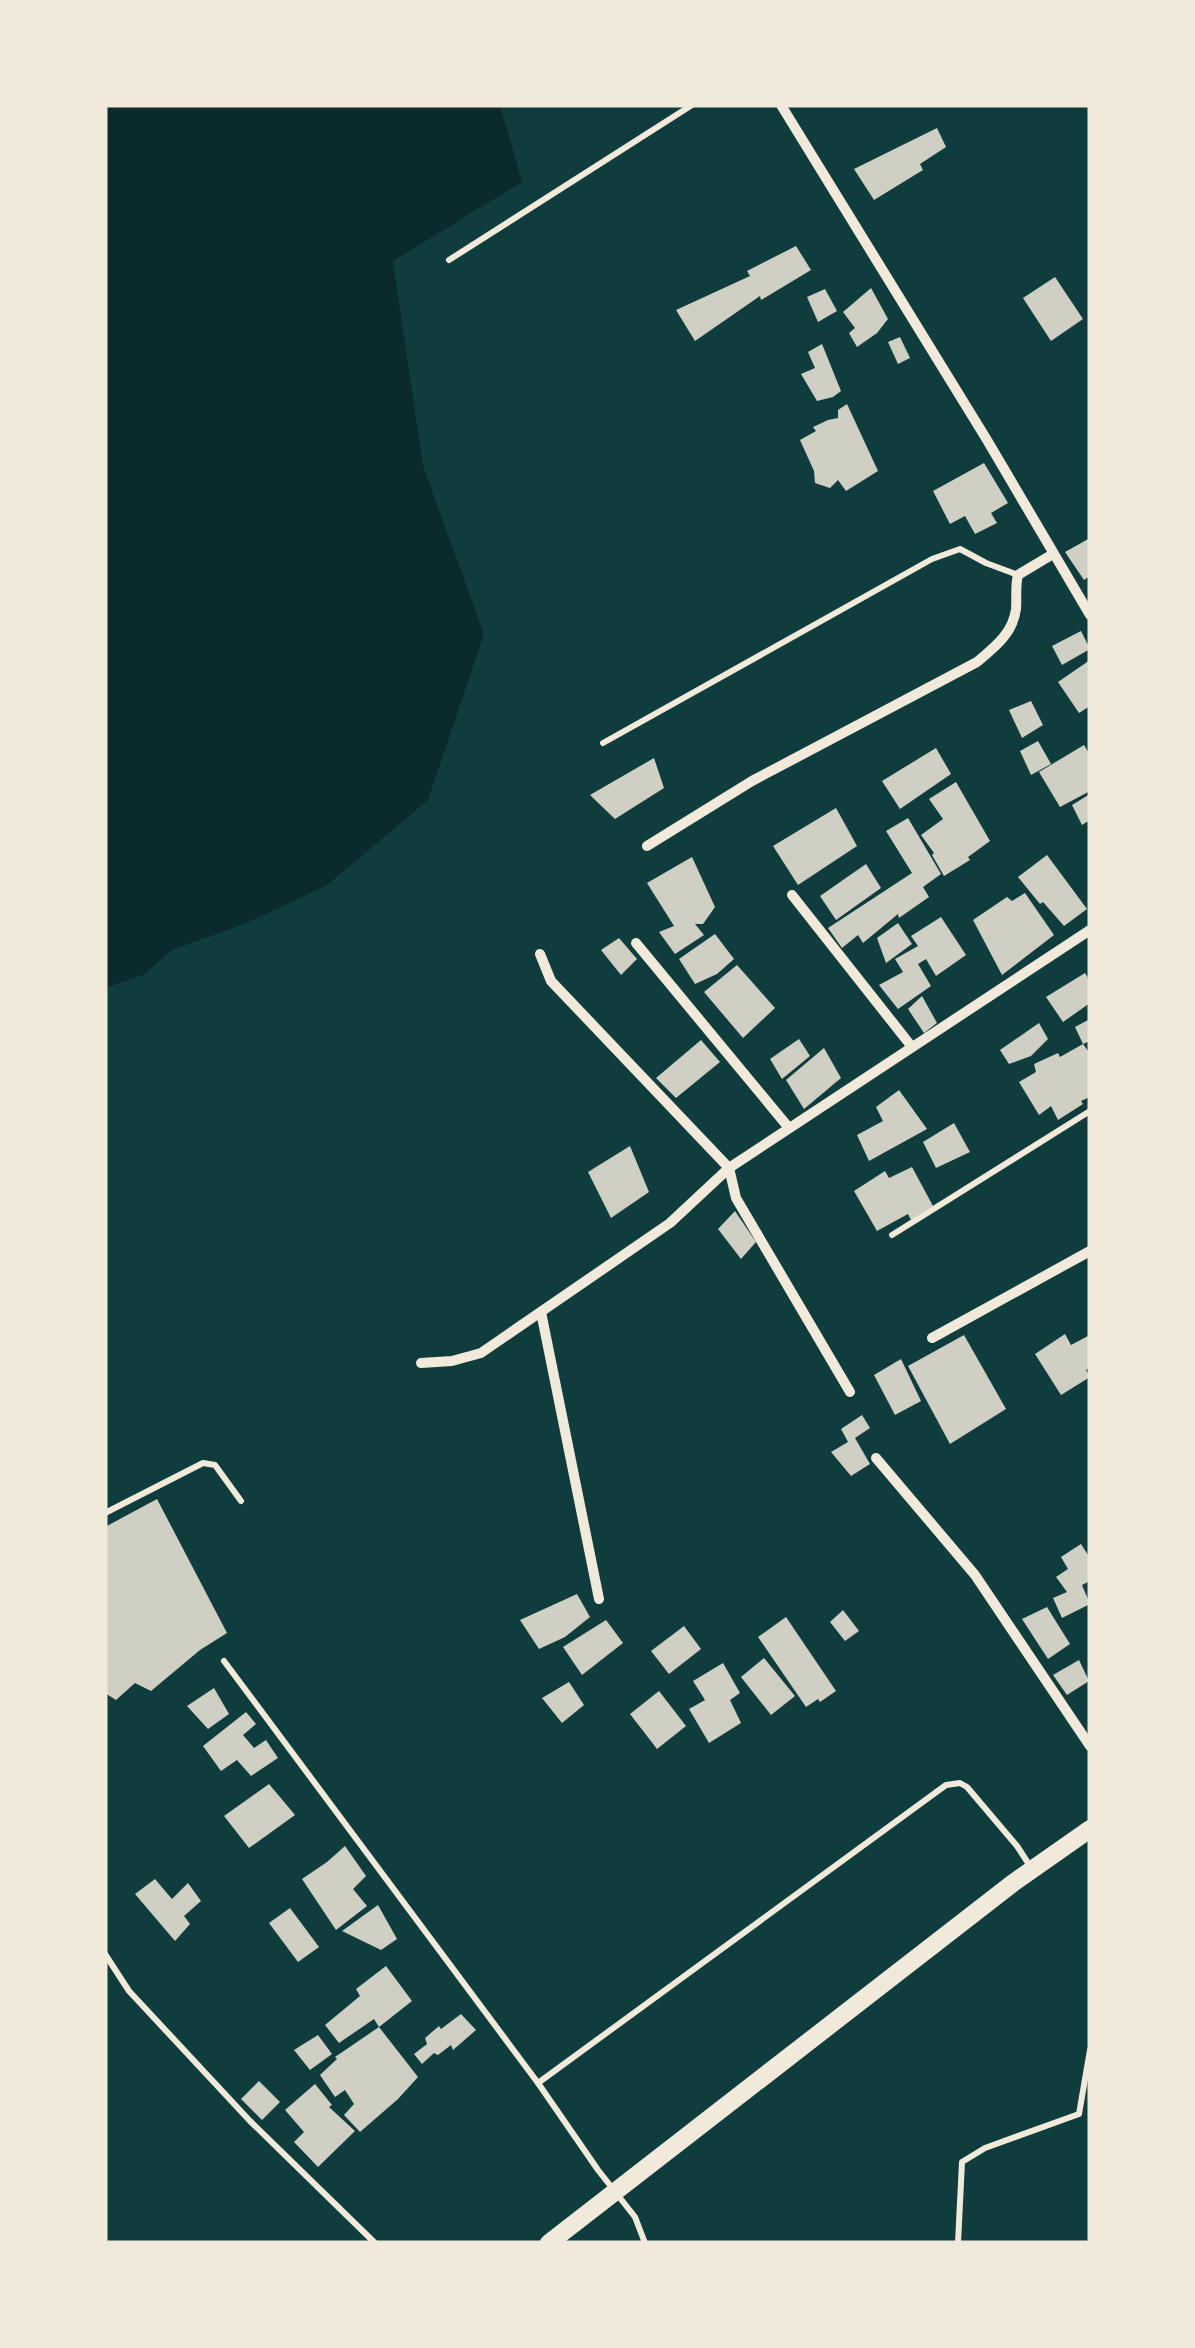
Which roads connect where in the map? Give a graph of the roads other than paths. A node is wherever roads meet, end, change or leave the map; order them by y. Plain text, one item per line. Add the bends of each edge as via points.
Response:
1 (692, 105) edge
2 (781, 105) edge
3 (449, 260) dead end
4 (1054, 554) junction
5 (1018, 575) junction
6 (1090, 614) edge
7 (603, 743) dead end
8 (647, 846) dead end
9 (792, 895) dead end
10 (1090, 930) edge
11 (636, 943) dead end
12 (540, 954) dead end
13 (912, 1047) junction
14 (1090, 1110) edge
15 (789, 1128) junction
16 (729, 1168) junction
17 (892, 1234) dead end
18 (1090, 1251) edge
19 (540, 1312) junction
20 (932, 1338) dead end
21 (420, 1364) dead end
22 (850, 1392) dead end
23 (876, 1458) dead end
24 (241, 1501) dead end
25 (105, 1513) edge
26 (600, 1599) dead end
27 (224, 1661) dead end
28 (1090, 1746) edge
29 (1090, 1830) edge
30 (1032, 1869) junction
31 (105, 1954) edge
32 (1090, 2050) edge
33 (538, 2083) junction
34 (615, 2192) junction
35 (375, 2243) edge
36 (549, 2243) edge
37 (645, 2243) edge
38 (958, 2243) edge

1 - 3 lane
2 - 4 street
4 - 5 street
4 - 6 street
5 - 7 lane via 952,550
5 - 8 street via 1012,627 977,662 752,781
9 - 13 street
10 - 13 street
11 - 15 street
12 - 16 street via 551,981
13 - 15 street
14 - 17 lane
15 - 16 street
16 - 19 street via 670,1222
16 - 22 street via 736,1198
18 - 20 street
19 - 21 street via 481,1353
19 - 26 street
23 - 28 street via 975,1575
24 - 25 lane via 215,1465 203,1463
27 - 33 lane
29 - 30 street
30 - 33 lane via 967,1787 946,1785
30 - 34 street
31 - 35 lane via 129,1991 250,2121
32 - 38 lane via 1079,2114 962,2162
33 - 34 lane
34 - 36 street
34 - 37 lane via 635,2216

